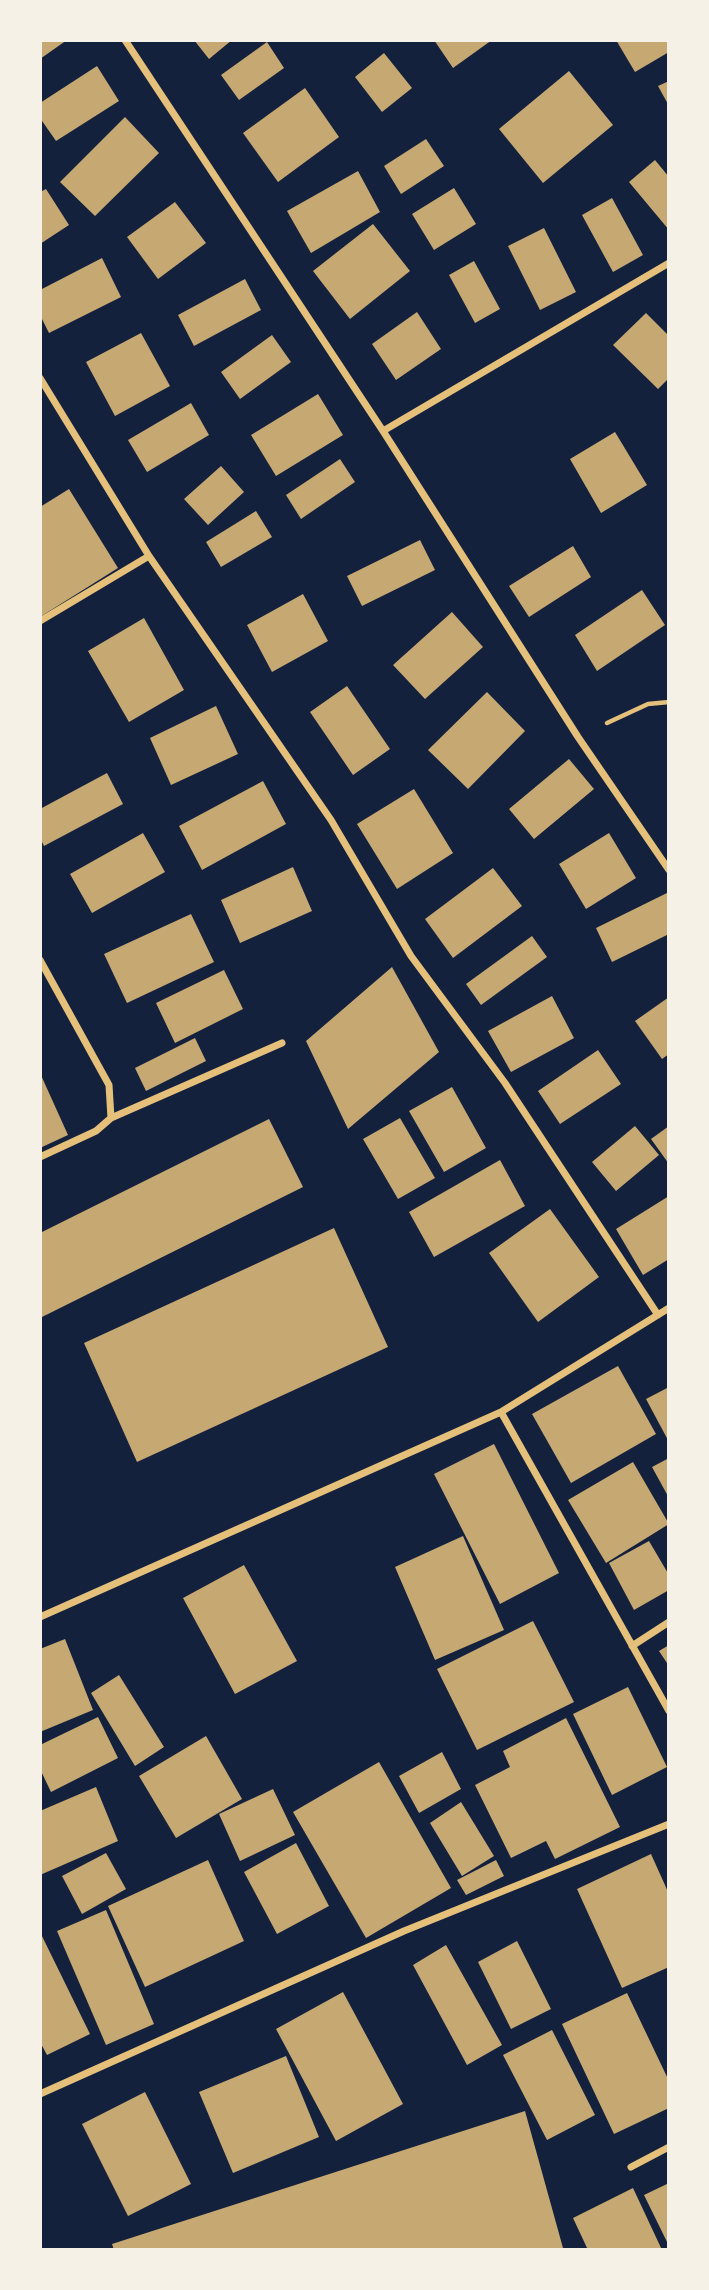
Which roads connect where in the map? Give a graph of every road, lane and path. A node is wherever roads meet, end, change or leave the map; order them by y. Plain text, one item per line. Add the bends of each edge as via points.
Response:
1 (125, 40) edge
2 (669, 263) edge
3 (40, 378) edge
4 (383, 431) junction
5 (149, 555) junction
6 (40, 621) edge
7 (669, 702) edge
8 (578, 737) junction
9 (669, 870) edge
10 (40, 960) edge
11 (282, 1043) dead end
12 (111, 1118) junction
13 (40, 1157) edge
14 (669, 1308) edge
15 (658, 1315) junction
16 (501, 1412) junction
17 (40, 1617) edge
18 (669, 1622) edge
19 (632, 1646) junction
20 (669, 1711) edge
21 (669, 1824) edge
22 (40, 2094) edge
23 (669, 2147) edge
24 (631, 2167) dead end

1 - 4 street
2 - 4 street
3 - 5 street
4 - 8 street
5 - 6 street
5 - 15 street via 331,820 411,956 505,1083
7 - 8 path via 648,704
8 - 9 street
10 - 12 street via 110,1085
11 - 12 street
12 - 13 street via 96,1132
14 - 15 street
15 - 16 street
16 - 17 street
16 - 19 street
18 - 19 street
19 - 20 street
21 - 22 street via 404,1931
23 - 24 street

